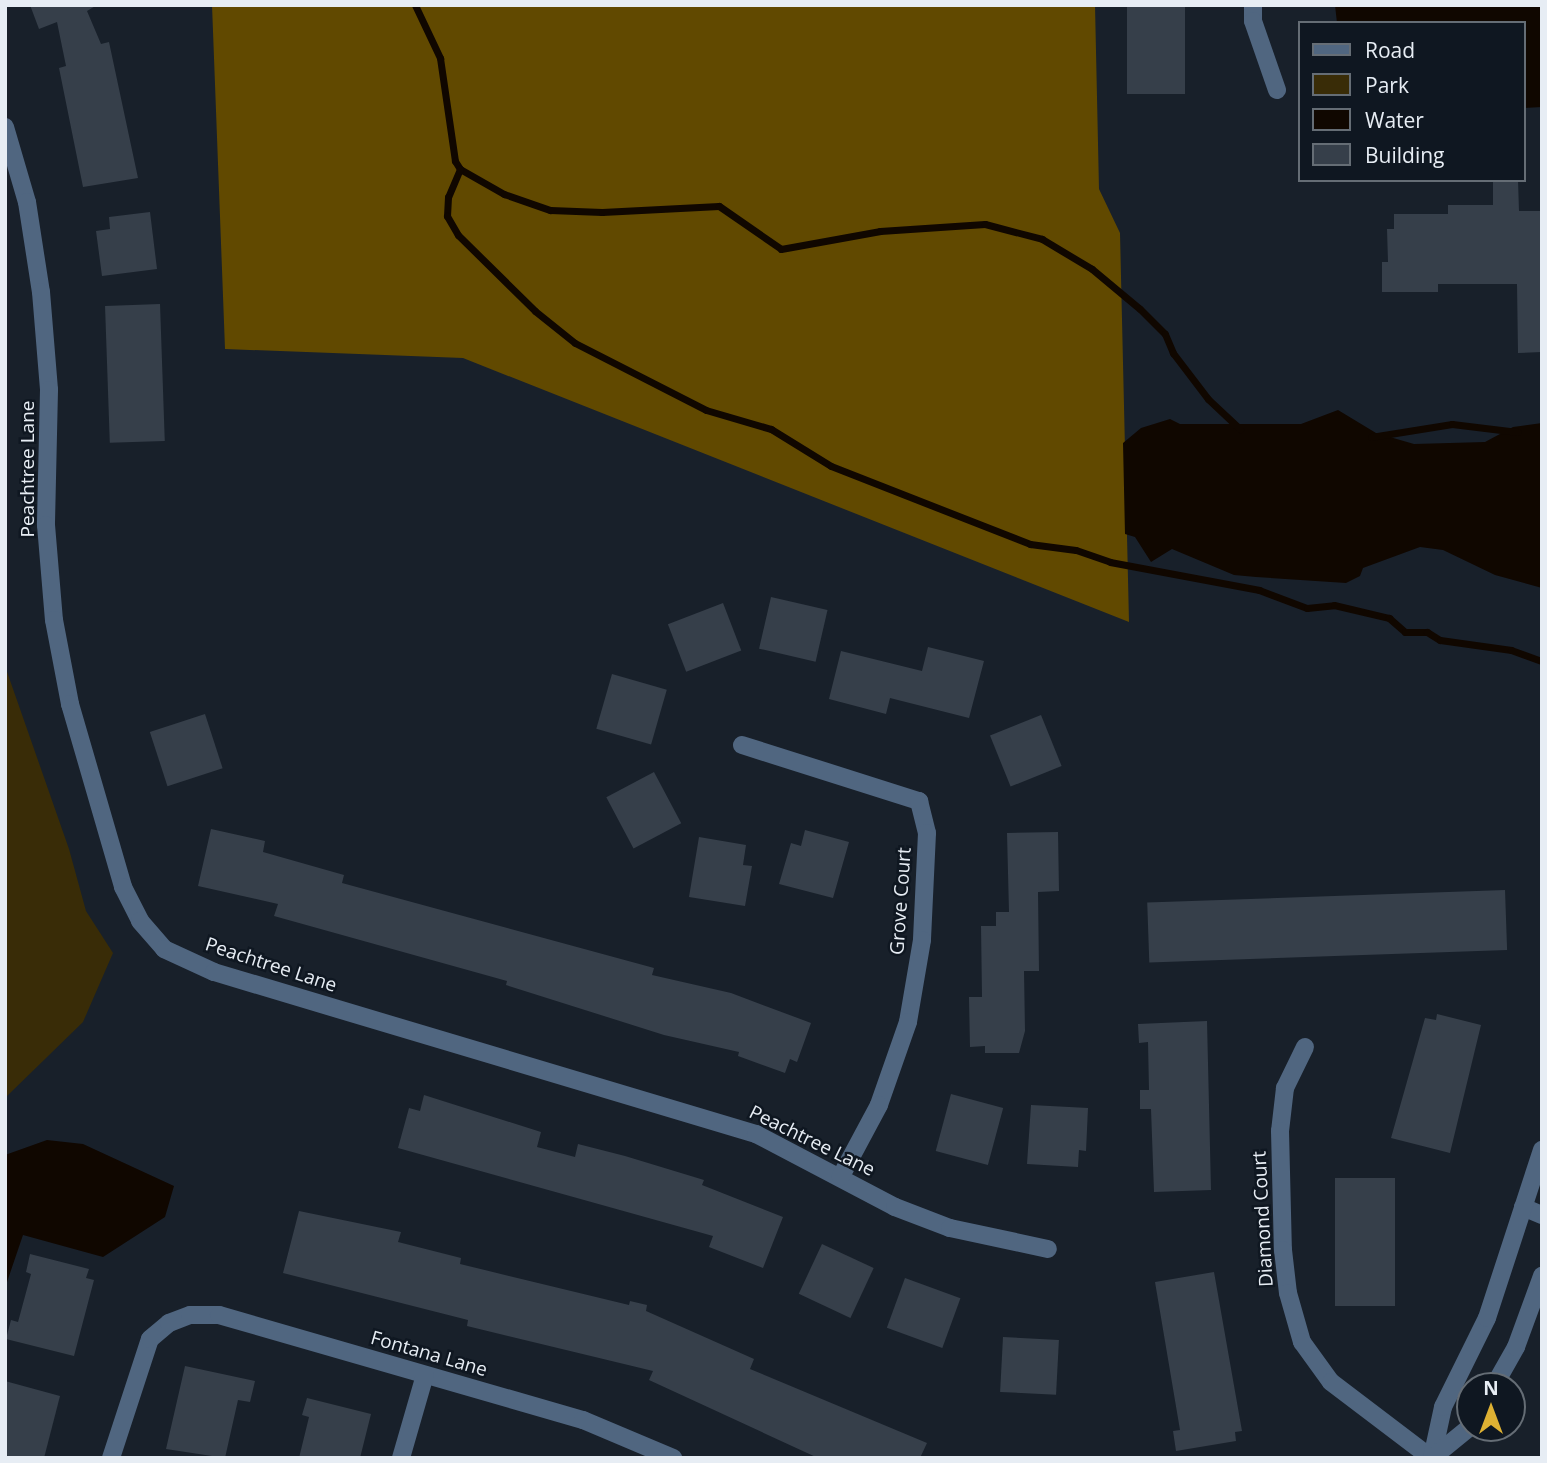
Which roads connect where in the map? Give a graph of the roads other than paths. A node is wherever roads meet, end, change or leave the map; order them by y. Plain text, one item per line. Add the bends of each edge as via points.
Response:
1 (1253, 5) edge
2 (1277, 90) dead end
3 (5, 127) edge
4 (742, 745) dead end
5 (1305, 1047) dead end
6 (1542, 1150) edge
7 (841, 1177) junction
8 (1522, 1207) junction
9 (1542, 1215) edge
10 (1048, 1249) dead end
11 (1542, 1276) edge
12 (1502, 1372) edge
13 (425, 1375) junction
14 (1456, 1438) edge
15 (111, 1458) edge
16 (401, 1458) edge
17 (673, 1458) edge
18 (1432, 1458) edge

1 - 2 street via 1253,21
3 - 7 street, Peachtree Lane via 27,202 41,292 50,390 46,525 54,620 85,757 123,887 164,949 214,972 756,1134
4 - 7 street, Grove Court via 919,801 927,833 922,940 908,1022 879,1105
5 - 18 street, Diamond Court via 1285,1088 1280,1131 1283,1250 1288,1293 1302,1342 1331,1382
6 - 8 street
7 - 10 street, Peachtree Lane via 895,1207 950,1228
8 - 9 street
8 - 18 street via 1487,1318 1443,1407
11 - 12 street
13 - 15 street, Fontana Lane via 219,1315 190,1315 169,1323 150,1339
13 - 16 street
13 - 17 street, Fontana Lane via 583,1420
14 - 18 street

